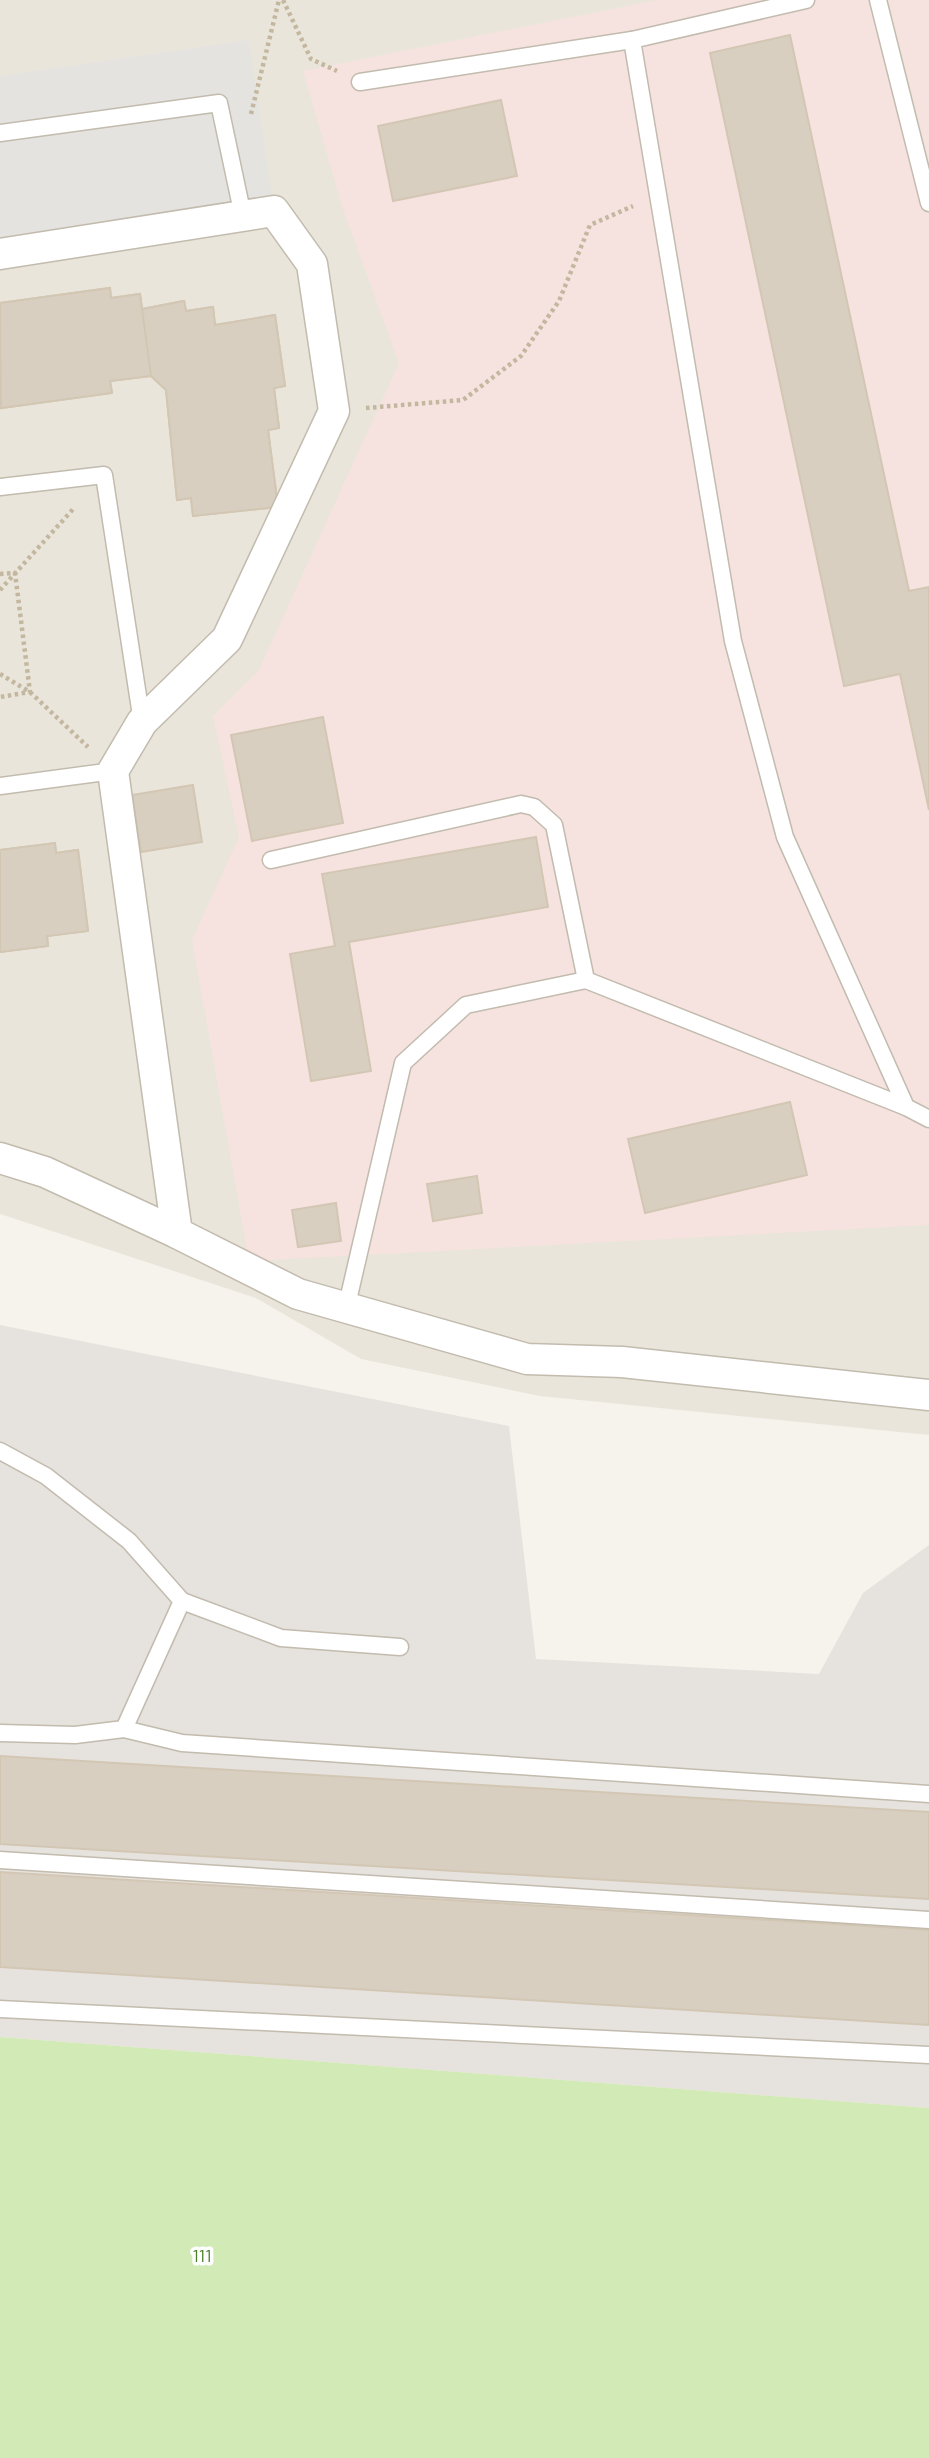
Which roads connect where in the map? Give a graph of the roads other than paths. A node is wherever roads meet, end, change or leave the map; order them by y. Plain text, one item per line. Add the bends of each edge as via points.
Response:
1 (806, 0) edge
2 (878, 0) edge
3 (632, 40) junction
4 (360, 82) road end
5 (0, 133) edge
6 (929, 203) edge
7 (243, 216) junction
8 (0, 254) edge
9 (0, 487) edge
10 (142, 722) junction
11 (113, 771) junction
12 (0, 786) edge
13 (271, 860) dead end
14 (586, 980) junction
15 (906, 1107) junction
16 (929, 1119) edge
17 (0, 1158) edge
18 (177, 1233) junction
19 (346, 1309) junction
20 (929, 1395) edge
21 (0, 1451) edge
22 (182, 1601) junction
23 (401, 1647) dead end
24 (124, 1729) junction
25 (0, 1733) edge
26 (929, 1794) edge
27 (0, 1860) edge
28 (929, 1920) edge
29 (0, 2009) edge
30 (929, 2055) edge

1 - 3 lane
2 - 6 lane
3 - 4 lane
3 - 15 lane via 733,641 785,837
5 - 7 lane via 219,103
7 - 8 street
7 - 10 street via 274,211 312,264 334,411 227,639
9 - 10 lane via 104,475
10 - 11 street
11 - 12 lane
11 - 18 street
13 - 14 lane via 521,804 534,807 554,825
14 - 15 lane
14 - 19 lane via 466,1005 403,1063
15 - 16 lane
17 - 18 street via 45,1172
18 - 19 street via 298,1294
19 - 20 street via 527,1359 622,1362
21 - 22 lane via 46,1476 129,1541
22 - 23 lane via 281,1638
22 - 24 lane
24 - 25 lane via 75,1735
24 - 26 lane via 181,1743
27 - 28 lane
29 - 30 lane

